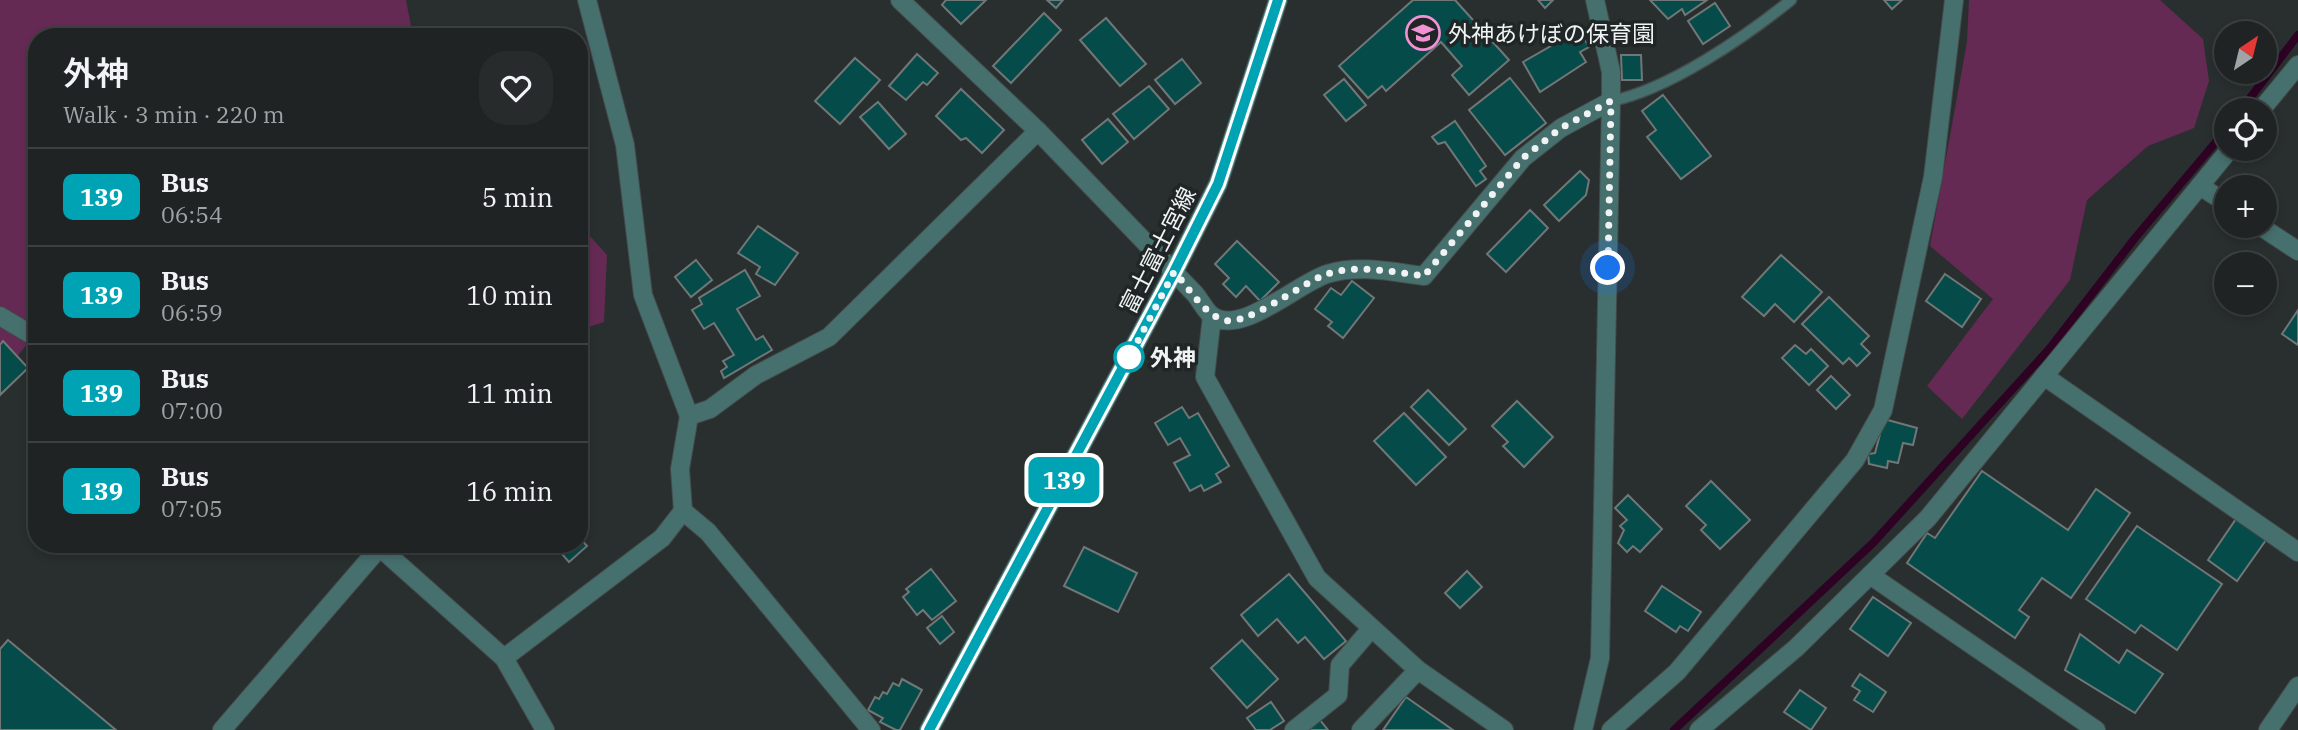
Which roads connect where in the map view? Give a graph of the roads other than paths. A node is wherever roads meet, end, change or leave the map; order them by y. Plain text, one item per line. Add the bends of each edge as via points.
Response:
1 (587, 0) edge
2 (900, 0) edge
3 (1278, 0) edge
4 (1595, 0) edge
5 (1791, 0) edge
6 (1954, 0) edge
7 (2298, 65) edge
8 (2271, 98) edge
9 (1611, 101) junction
10 (1038, 131) junction
11 (2220, 161) edge
12 (2200, 186) junction
13 (2214, 195) edge
14 (2277, 237) edge
15 (2298, 251) edge
16 (1174, 272) junction
17 (0, 316) edge
18 (1212, 316) junction
19 (28, 333) edge
20 (2044, 376) junction
21 (689, 416) junction
22 (683, 511) junction
23 (2298, 552) edge
24 (372, 553) edge
25 (386, 553) edge
26 (1870, 575) junction
27 (1370, 630) junction
28 (504, 658) junction
29 (1418, 670) junction
30 (2298, 686) edge
31 (222, 730) edge
32 (545, 730) edge
33 (871, 730) edge
34 (929, 730) edge
35 (1294, 730) edge
36 (1361, 730) edge
37 (1504, 730) edge
38 (1583, 730) edge
39 (1611, 730) edge
40 (1699, 730) edge
41 (2096, 730) edge
42 (2268, 730) edge

1 - 21 street via 625,145 643,295
2 - 10 street
3 - 16 main road, 富士富士宮線 via 1218,184
4 - 9 street via 1611,72
5 - 9 lane via 1664,85
6 - 39 street via 1933,177 1883,410 1855,460 1678,672
7 - 8 street
9 - 18 street via 1561,128 1523,158 1424,276 1369,269 1328,274 1252,316 1227,322
9 - 38 street via 1600,658
10 - 16 street
10 - 21 street via 829,337 756,375 710,409
11 - 12 street
12 - 13 street
12 - 20 street
14 - 15 street
16 - 18 street
16 - 34 main road, 富士富士宮線
17 - 19 street
18 - 27 street via 1205,377 1317,578
20 - 23 street
20 - 26 street via 1928,518
21 - 22 street via 680,469
22 - 28 street via 662,538
22 - 33 street via 708,532
24 - 31 street
25 - 28 street
26 - 40 street via 1796,648
26 - 41 street
27 - 29 street
27 - 35 street via 1340,665 1338,695
28 - 32 street
29 - 36 street
29 - 37 street
30 - 42 street

